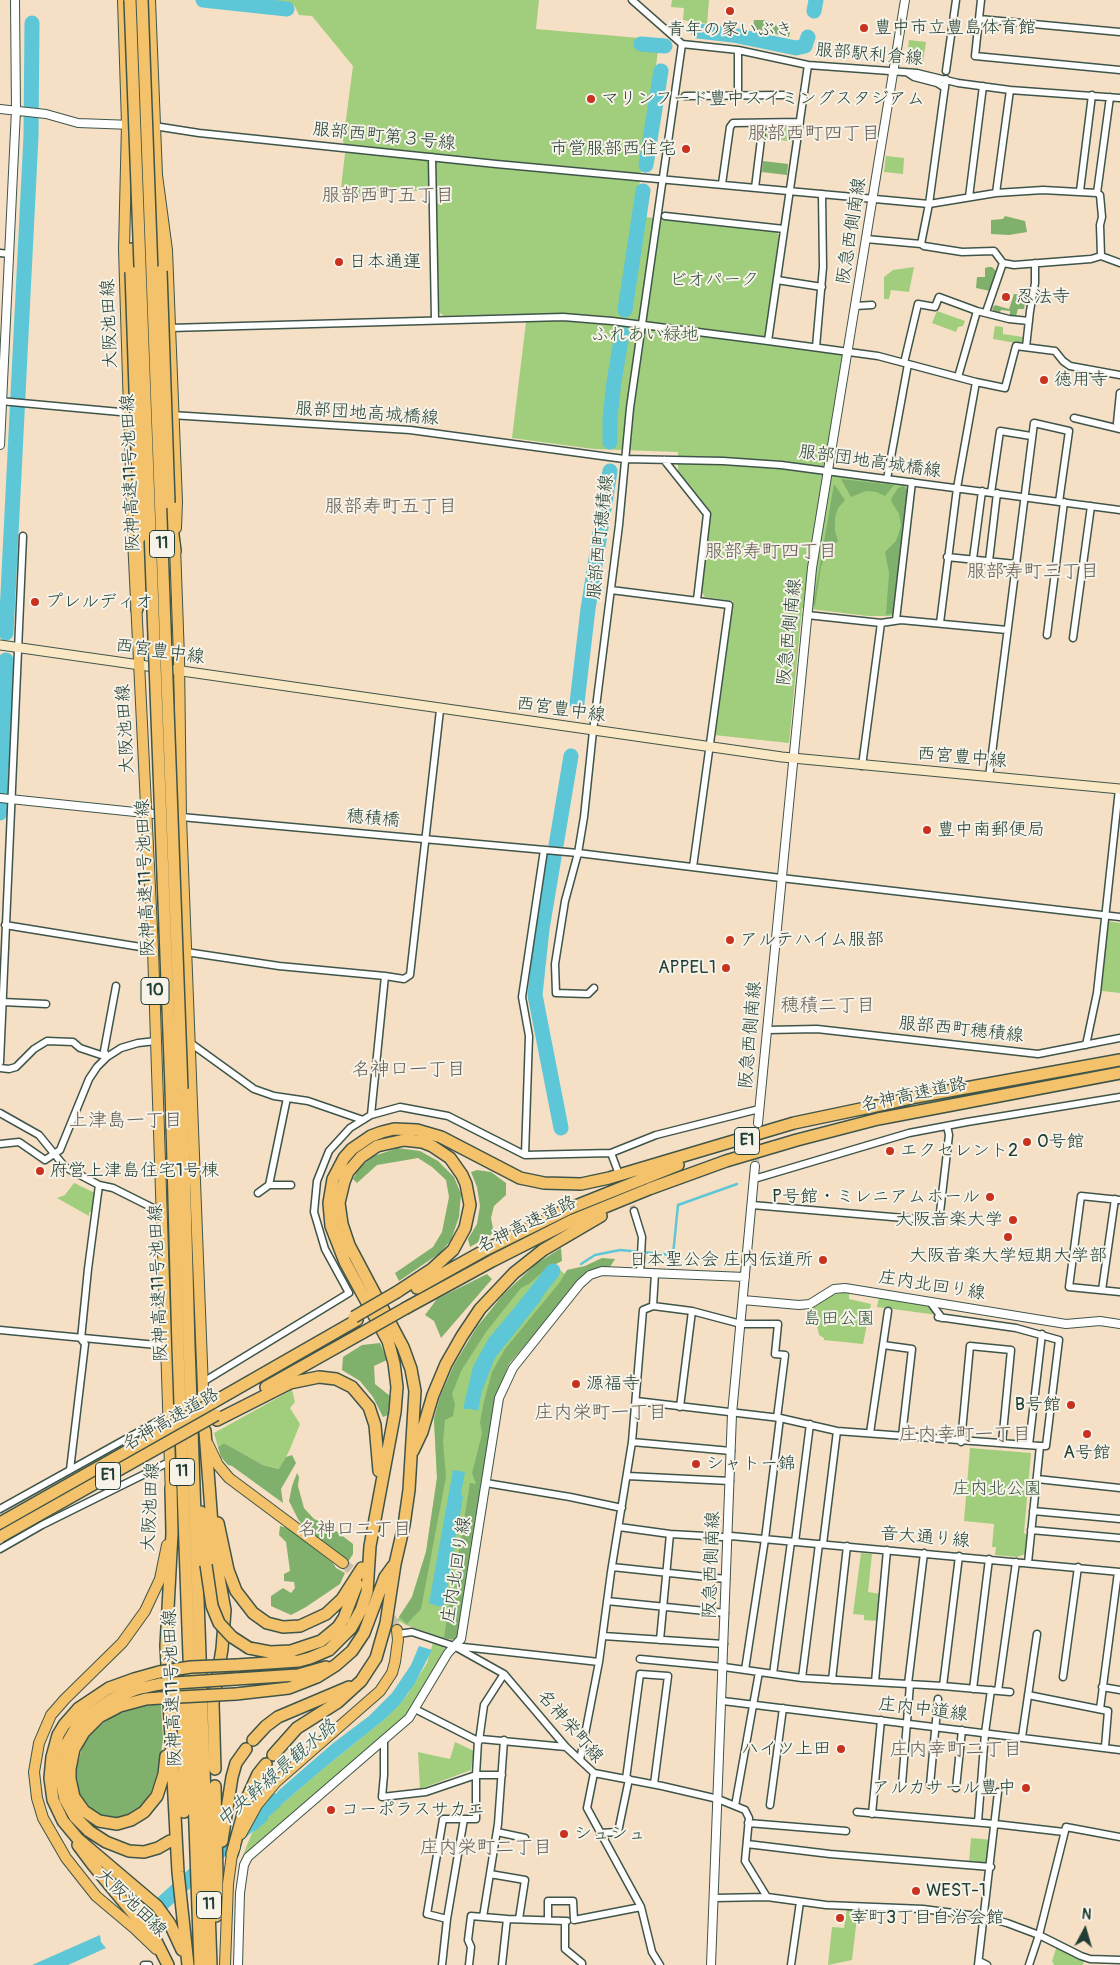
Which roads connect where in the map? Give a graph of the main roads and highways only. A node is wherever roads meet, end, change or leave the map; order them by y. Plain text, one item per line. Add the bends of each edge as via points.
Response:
1 (123, 0) edge
2 (130, 0) edge
3 (142, 0) edge
4 (150, 0) edge
5 (134, 113) junction
6 (147, 149) junction
7 (175, 550) junction
8 (137, 609) junction
9 (0, 645) edge
10 (139, 666) junction
11 (179, 671) junction
12 (1120, 789) edge
13 (1120, 1060) edge
14 (1120, 1073) edge
15 (176, 1088) junction
16 (874, 1106) junction
17 (798, 1140) junction
18 (399, 1294) junction
19 (216, 1418) junction
20 (205, 1430) junction
21 (192, 1446) junction
22 (413, 1452) junction
23 (210, 1487) junction
24 (171, 1488) junction
25 (380, 1488) junction
26 (0, 1522) edge
27 (184, 1524) junction
28 (0, 1537) edge
29 (370, 1546) junction
30 (343, 1563) tunnel mouth
31 (395, 1564) junction
32 (362, 1568) junction
33 (397, 1632) tunnel mouth
34 (364, 1633) junction
35 (367, 1674) junction
36 (164, 1702) junction
37 (215, 1769) dead end
38 (215, 1786) dead end
39 (184, 1812) dead end
40 (63, 1821) junction
41 (220, 1834) junction
42 (170, 1841) dead end
43 (232, 1854) junction
44 (146, 1933) junction
45 (167, 1965) edge
46 (187, 1965) edge
47 (200, 1965) edge
48 (212, 1965) edge
49 (225, 1965) edge

1 - 8 main road, 大阪池田線 / 10 via 127,124 124,250
2 - 5 highway, 阪神高速11号池田線 / 11, bridge
3 - 6 highway, 阪神高速11号池田線 / 11, bridge
4 - 7 main road, 10 via 157,175 167,250 177,502
5 - 8 highway, 11, bridge via 131,272 142,584
5 - 15 highway, 阪神高速11号池田線 / 11, bridge
6 - 7 highway, 11, bridge via 161,271 169,503
6 - 15 highway, 阪神高速11号池田線 / 11, bridge
7 - 11 main road, 10
8 - 10 main road, 大阪池田線 / 10
9 - 10 main road, 西宮豊中線
10 - 11 main road, 西宮豊中線
10 - 24 main road, 大阪池田線 / 10 via 153,949
11 - 12 main road, 西宮豊中線 via 709,748 862,766
11 - 20 main road, 10 via 181,816
13 - 16 highway, 名神高速道路 / E1
14 - 17 highway, 名神高速道路 / E1 via 903,1114
15 - 21 highway, 阪神高速11号池田線 / 11
15 - 27 highway, 阪神高速11号池田線 / 11
16 - 18 highway, 名神高速道路 / E1 via 753,1139 645,1177 538,1224
16 - 25 highway via 794,1123 581,1184 549,1184 520,1178 441,1137 417,1130 394,1129 361,1142 344,1158 333,1179 328,1203 339,1250 383,1331 394,1363 397,1387 395,1412
17 - 19 highway, 名神高速道路 / E1, bridge via 689,1174 610,1204 526,1244 406,1308
17 - 22 highway via 690,1178 611,1211 542,1250 514,1272 480,1309 453,1350
18 - 22 highway via 453,1250 466,1228 470,1205 462,1174 450,1158 422,1142 404,1140 377,1146 354,1164 344,1182 340,1208 349,1245 398,1336 411,1369 415,1391 411,1433
18 - 26 highway, 名神高速道路 / E1, bridge
19 - 25 highway via 301,1380 319,1377 345,1382 365,1400 373,1416
19 - 28 highway, 名神高速道路 / E1, bridge
20 - 23 highway
20 - 30 main road, 10 via 213,1457 229,1478
21 - 32 highway, bridge via 212,1606 219,1623 232,1637 249,1648 270,1652 312,1645 338,1627 349,1609
21 - 48 highway, 阪神高速11号池田線 / 11
22 - 31 highway via 404,1525
23 - 32 highway via 232,1581 246,1606 266,1623 291,1627 317,1619 342,1600
23 - 37 highway via 214,1551 225,1610 224,1637 213,1702
24 - 36 highway
24 - 44 main road, 大阪池田線 / 10 via 165,1557 150,1601 122,1643 51,1715 40,1738 35,1762 37,1798 50,1832 96,1896
25 - 29 highway
27 - 39 highway
27 - 47 highway, 阪神高速11号池田線 / 11
29 - 32 highway
29 - 40 highway, bridge via 364,1601 352,1628 336,1645 320,1655 300,1661 159,1672 121,1683 79,1708 64,1725 54,1746 50,1772 53,1800
31 - 34 highway via 385,1577
31 - 35 highway via 383,1635
33 - 43 main road via 396,1662 380,1691 286,1771 257,1805
34 - 36 highway, bridge via 344,1658 308,1682 280,1690
34 - 42 highway, bridge via 344,1656 319,1670 287,1676 160,1684 120,1696 85,1717 66,1745 61,1768 65,1799 75,1818 106,1842 129,1851 144,1852
35 - 41 highway via 339,1693 278,1717 266,1726 236,1764
35 - 43 highway via 346,1696 293,1731 269,1760 253,1784
36 - 36 highway via 132,1702 109,1711 91,1724 78,1740 71,1759 71,1788 78,1804 91,1817 108,1823 125,1823 151,1805 164,1774 167,1744
36 - 46 highway
38 - 41 highway
40 - 44 highway
40 - 46 highway via 163,1914 176,1935
41 - 48 highway
43 - 49 main road
44 - 45 highway via 161,1950

